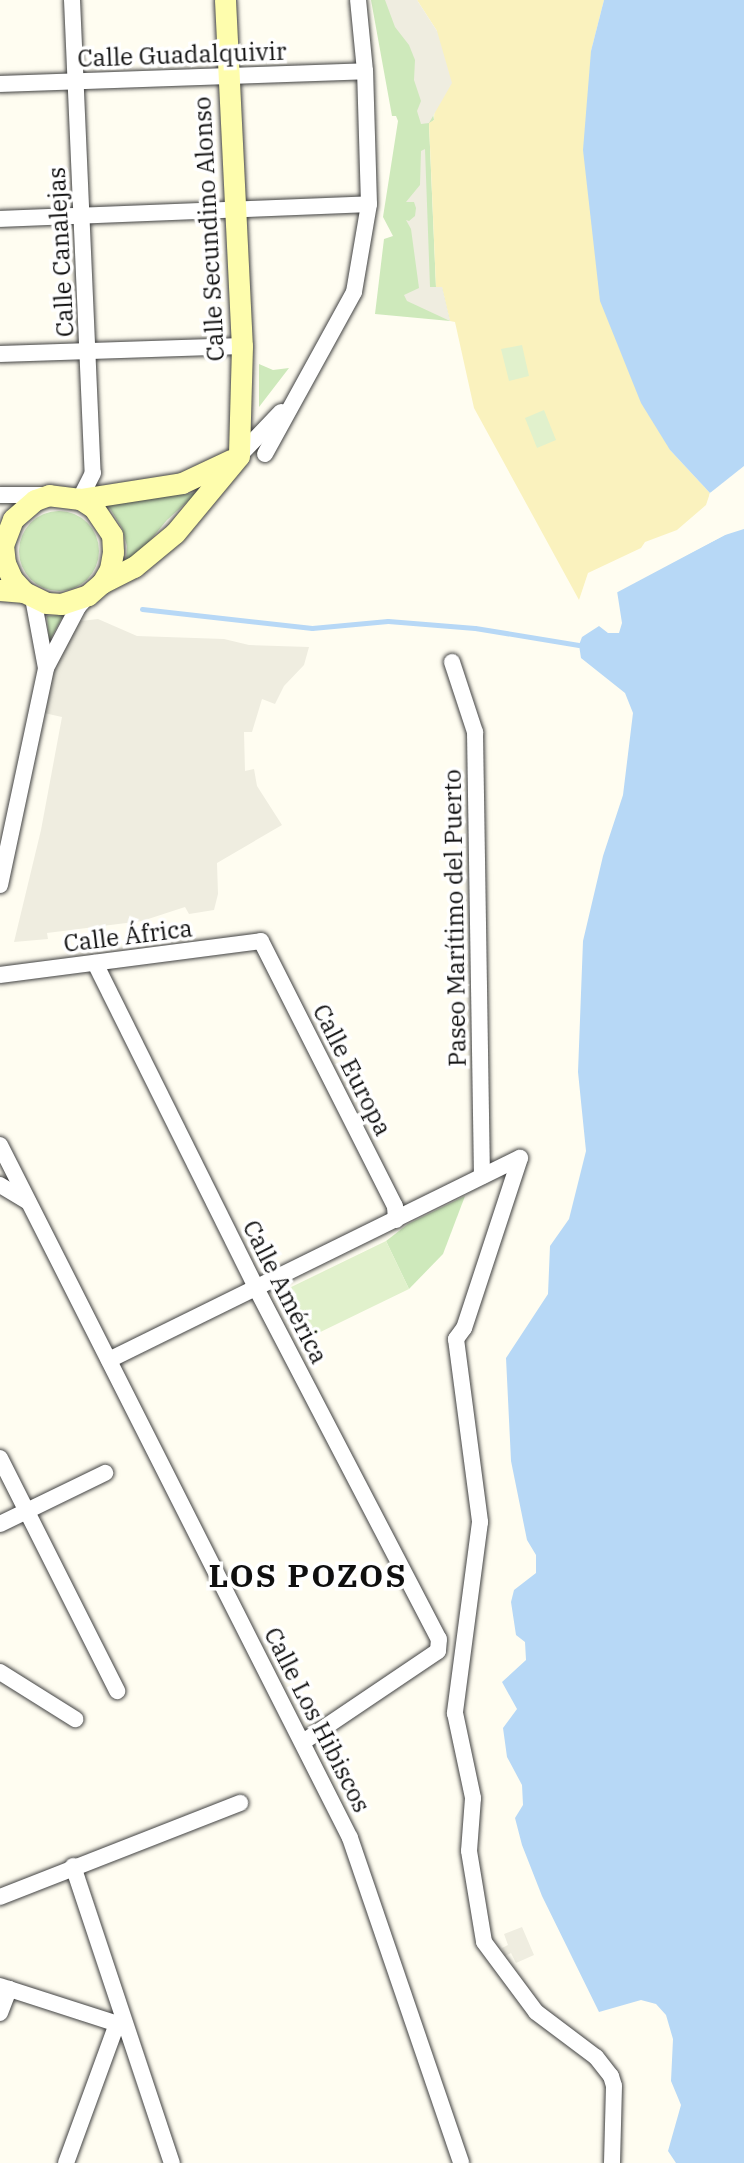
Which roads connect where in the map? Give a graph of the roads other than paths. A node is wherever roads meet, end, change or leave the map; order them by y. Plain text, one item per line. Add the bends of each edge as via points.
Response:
1 (72, 0) edge
2 (225, 0) edge
3 (358, 0) edge
4 (365, 71) junction
5 (228, 76) junction
6 (76, 82) junction
7 (0, 84) edge
8 (369, 204) junction
9 (237, 209) junction
10 (82, 216) junction
11 (0, 219) edge
12 (242, 346) junction
13 (88, 351) junction
14 (0, 354) edge
15 (299, 394) junction
16 (265, 454) dead end
17 (239, 456) junction
18 (0, 495) edge
19 (49, 495) junction
20 (80, 499) junction
21 (2, 538) edge
22 (95, 589) junction
23 (0, 590) edge
24 (28, 595) junction
25 (452, 662) dead end
26 (46, 668) junction
27 (0, 885) edge
28 (261, 942) joint
29 (95, 963) junction
30 (0, 975) edge
31 (0, 1145) edge
32 (6, 1172) edge
33 (482, 1176) junction
34 (0, 1185) edge
35 (29, 1203) junction
36 (396, 1220) junction
37 (256, 1288) junction
38 (109, 1360) junction
39 (0, 1458) edge
40 (105, 1472) dead end
41 (27, 1512) junction
42 (0, 1524) edge
43 (0, 1672) edge
44 (117, 1691) dead end
45 (75, 1719) dead end
46 (303, 1742) junction
47 (240, 1803) dead end
48 (73, 1866) junction
49 (0, 1897) edge
50 (5, 1988) edge
51 (0, 2014) edge
52 (121, 2025) junction
53 (66, 2163) edge
54 (172, 2163) edge
55 (461, 2163) edge
56 (612, 2163) edge

1 - 6 street, Calle Canalejas
2 - 5 main road, Calle Secundino Alonso
3 - 4 street
4 - 5 street, Calle Guadalquivir
4 - 8 street
5 - 6 street, Calle Guadalquivir
5 - 9 main road, Calle Secundino Alonso
6 - 7 street, Calle Guadalquivir
6 - 10 street, Calle Canalejas
8 - 9 street
8 - 15 street via 354,292
9 - 10 street
9 - 12 main road, Calle Secundino Alonso
10 - 11 street
10 - 13 street, Calle Canalejas
12 - 13 street
12 - 17 main road, Calle Secundino Alonso
13 - 14 street
13 - 20 street, Calle Canalejas via 93,473
15 - 16 street
15 - 17 street
17 - 20 main road via 182,483
17 - 22 main road via 175,533 134,567
18 - 19 street
19 - 20 main road
19 - 21 main road via 23,508
20 - 22 main road via 94,508 112,536 110,569
21 - 24 main road via 12,579
22 - 24 main road via 61,604
22 - 26 street via 78,607
23 - 24 main road
24 - 26 street
25 - 33 street, Paseo Marítimo del Puerto via 475,732
26 - 27 street
28 - 29 street, Calle África
28 - 36 street, Calle Europa via 395,1206
29 - 30 street, Calle África
29 - 37 street, Calle América
31 - 32 street, Calle Los Hibiscos
32 - 35 street, Calle Los Hibiscos
33 - 36 street
33 - 56 street via 520,1158 464,1328 456,1339 480,1522 455,1713 473,1798 469,1851 484,1942 536,2012 596,2057 611,2077
34 - 35 street
35 - 38 street, Calle Los Hibiscos
36 - 37 street
37 - 38 street
37 - 46 street, Calle América via 439,1639 439,1651
38 - 46 street, Calle Los Hibiscos
39 - 41 street
40 - 41 street
41 - 42 street
41 - 44 street
43 - 45 street
46 - 55 street, Calle Los Hibiscos via 350,1838
47 - 48 street
48 - 49 street
48 - 52 street
50 - 51 street
50 - 52 street
52 - 53 street
52 - 54 street

